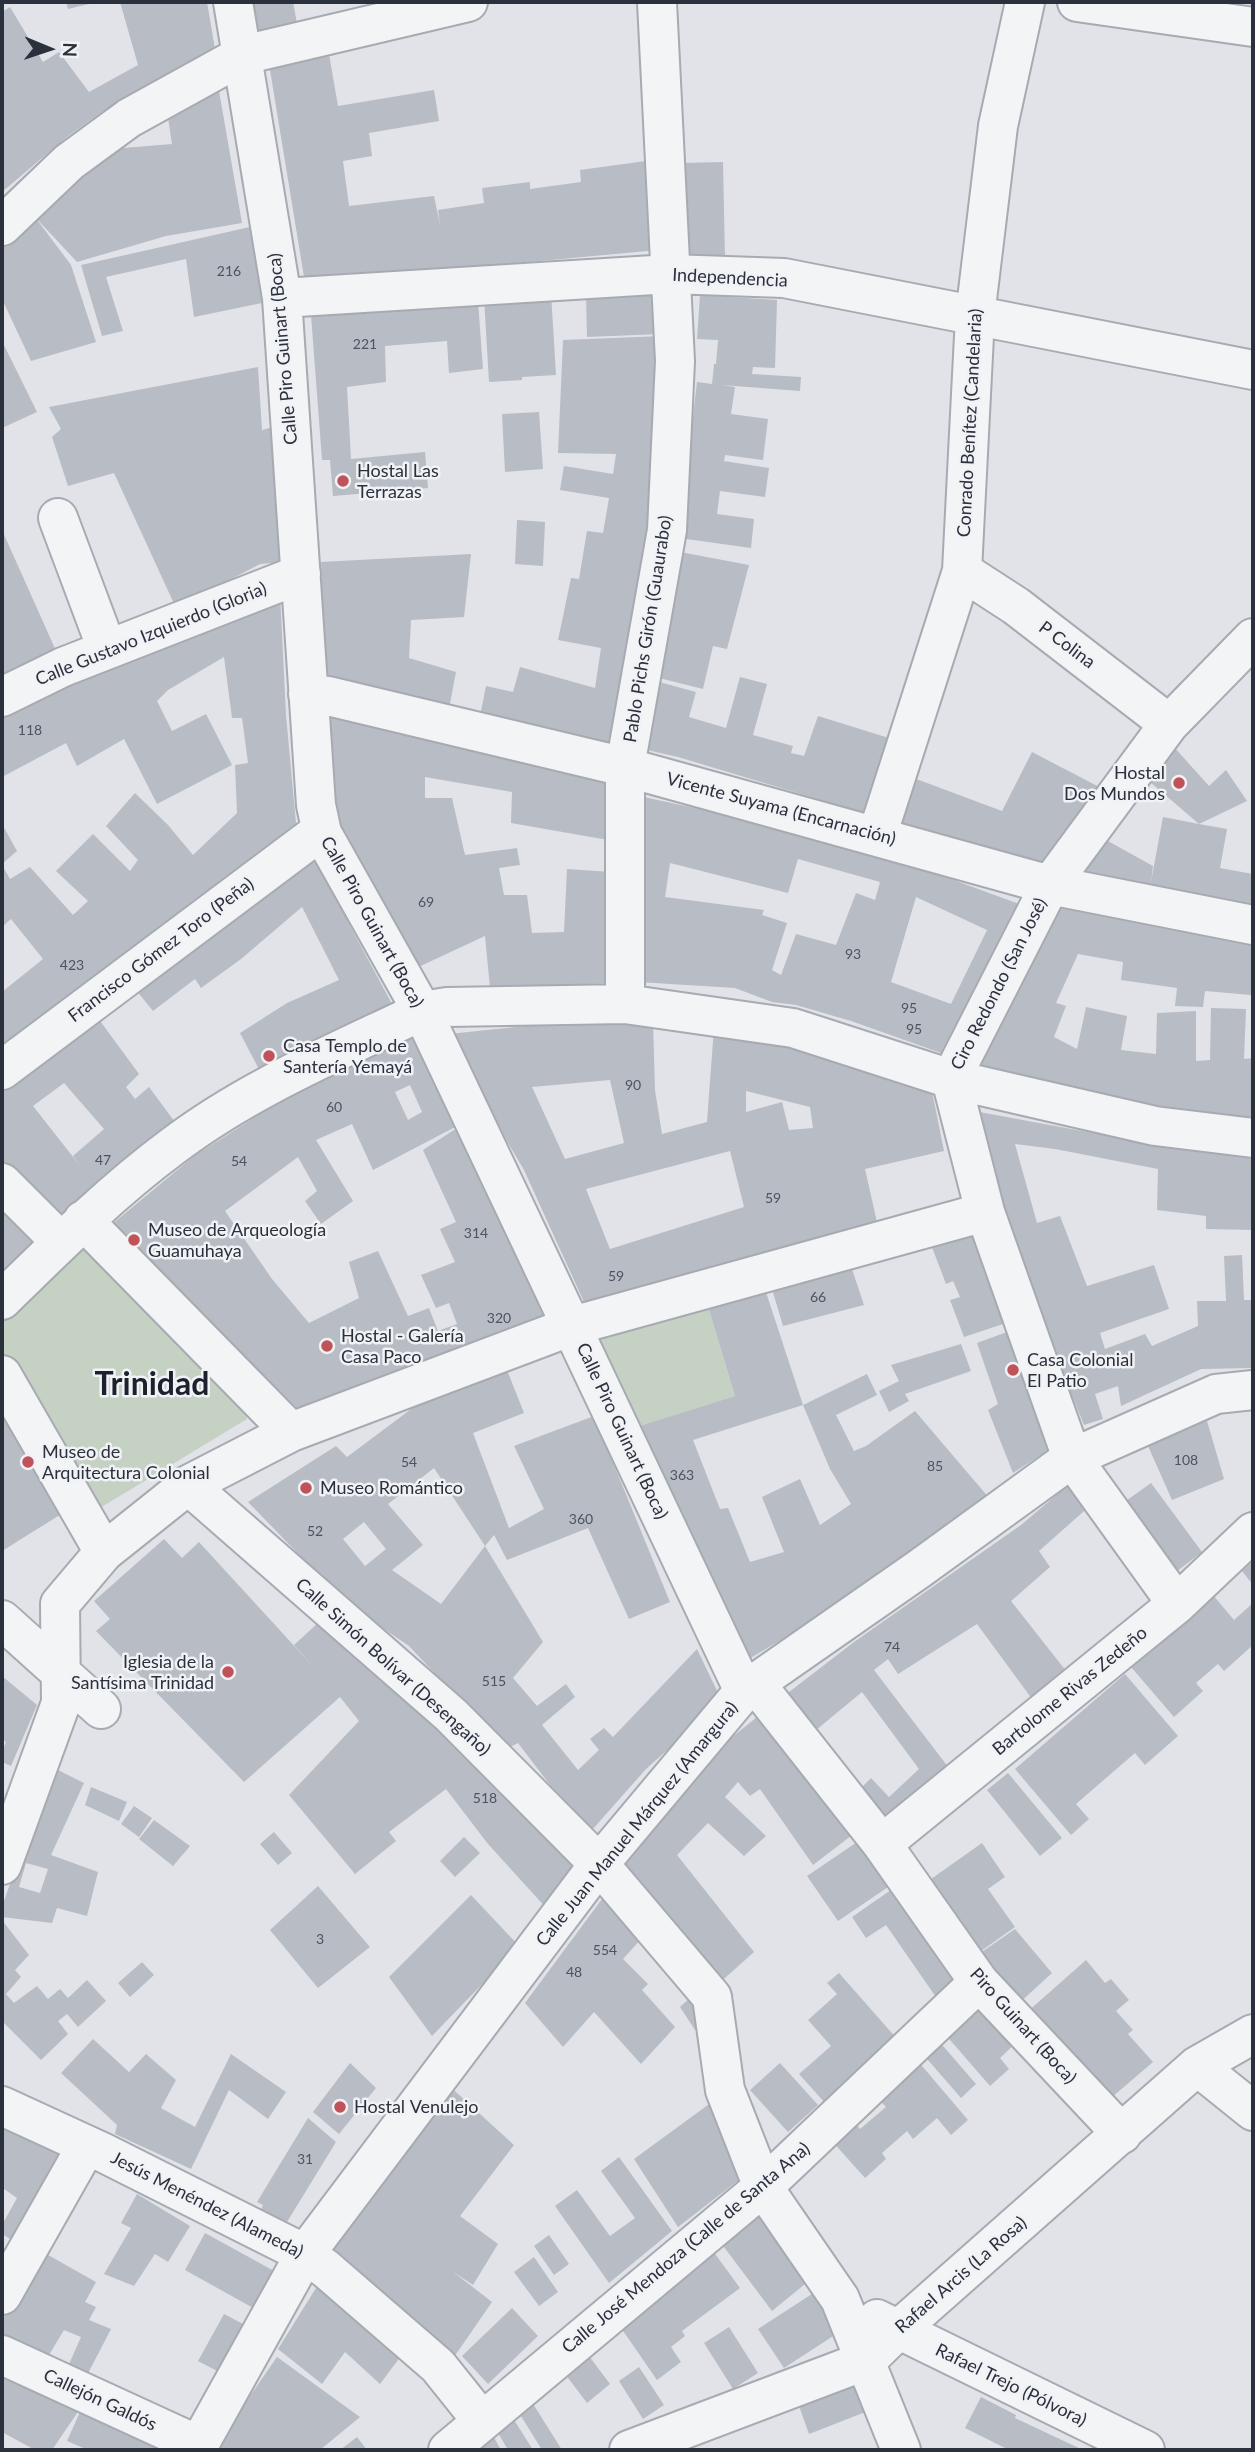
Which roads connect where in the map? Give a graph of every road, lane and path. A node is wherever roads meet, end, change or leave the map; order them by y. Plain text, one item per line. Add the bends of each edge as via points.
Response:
1 (233, 2) edge
2 (468, 2) edge
3 (657, 2) edge
4 (1025, 2) edge
5 (1077, 2) edge
6 (1253, 27) edge
7 (243, 55) junction
8 (2, 226) edge
9 (670, 274) junction
10 (282, 298) junction
11 (975, 316) junction
12 (1253, 370) edge
13 (58, 518) dead end
14 (961, 571) junction
15 (301, 574) junction
16 (1253, 638) edge
17 (107, 649) junction
18 (308, 694) junction
19 (2, 697) edge
20 (1170, 724) junction
21 (625, 767) junction
22 (322, 833) junction
23 (877, 836) junction
24 (1050, 885) junction
25 (1253, 925) edge
26 (625, 1004) junction
27 (422, 1011) junction
28 (2, 1070) edge
29 (951, 1079) junction
30 (1253, 1138) edge
31 (2, 1183) edge
32 (985, 1212) junction
33 (72, 1231) junction
34 (2, 1300) edge
35 (572, 1326) junction
36 (2, 1375) edge
37 (1253, 1390) edge
38 (291, 1432) junction
39 (1072, 1458) junction
40 (188, 1485) junction
41 (1253, 1532) edge
42 (104, 1552) junction
43 (1177, 1604) junction
44 (2, 1620) edge
45 (59, 1670) junction
46 (750, 1687) junction
47 (101, 1709) dead end
48 (882, 1844) junction
49 (599, 1864) junction
50 (2, 1865) edge
51 (979, 1982) junction
52 (1253, 2034) edge
53 (1197, 2066) junction
54 (2, 2106) edge
55 (1253, 2111) edge
56 (1122, 2134) junction
57 (87, 2145) junction
58 (763, 2187) junction
59 (305, 2254) junction
60 (2, 2295) edge
61 (840, 2298) junction
62 (898, 2330) junction
63 (2, 2355) edge
64 (867, 2360) junction
65 (482, 2421) junction
66 (197, 2448) edge
67 (447, 2450) edge
68 (629, 2450) edge
69 (901, 2450) edge
70 (1145, 2450) edge

1 - 7 street, Calle Piro Guinart (Boca)
2 - 7 street
3 - 9 street, Pablo Pichs Girón (Guaurabo)
4 - 11 street, Conrado Benítez (Candelaria) via 998,125
5 - 6 street
7 - 8 street via 129,118 69,162
7 - 10 street, Calle Piro Guinart (Boca)
9 - 10 street, Independencia
9 - 11 street, Independencia via 784,278
9 - 21 street, Pablo Pichs Girón (Guaurabo) via 675,361 667,530
10 - 15 street, Calle Piro Guinart (Boca)
11 - 12 street, Independencia
11 - 14 street, Conrado Benítez (Candelaria)
13 - 17 street
14 - 20 street, P Colina via 1016,606
14 - 23 street, Conrado Benítez (Candelaria)
15 - 17 street, Calle Gustavo Izquierdo (Gloria)
15 - 18 street, Calle Piro Guinart (Boca)
16 - 20 street, Ciro Redondo (San José)
17 - 19 street, Calle Gustavo Izquierdo (Gloria)
18 - 21 street, Vicente Suyama (Encarnación)
18 - 22 street, Calle Piro Guinart (Boca)
20 - 24 street, Ciro Redondo (San José)
21 - 23 street, Vicente Suyama (Encarnación)
21 - 26 street, Pablo Pichs Girón (Guaurabo)
22 - 27 street, Calle Piro Guinart (Boca)
22 - 28 street, Francisco Gómez Toro (Peña)
23 - 24 street, Vicente Suyama (Encarnación)
24 - 25 street, Vicente Suyama (Encarnación)
24 - 29 street, Ciro Redondo (San José)
26 - 27 street
26 - 29 street via 793,1028
27 - 33 street via 266,1086 174,1145
27 - 35 street, Calle Piro Guinart (Boca)
29 - 30 street via 1155,1126
29 - 32 street, Ciro Redondo (San José)
31 - 33 street
32 - 35 street
32 - 39 street, Ciro Redondo (San José)
33 - 34 street
33 - 38 street
35 - 38 street
35 - 46 street, Calle Piro Guinart (Boca)
36 - 42 street
37 - 39 street, Calle Juan Manuel Márquez (Amargura) via 1216,1394
38 - 40 street
39 - 43 street, Ciro Redondo (San José)
39 - 46 street, Calle Juan Manuel Márquez (Amargura)
40 - 42 street
40 - 49 street, Calle Simón Bolívar (Desengaño) via 451,1715
41 - 43 street, Bartolome Rivas Zedeño
42 - 45 street via 60,1604
43 - 48 street, Bartolome Rivas Zedeño
44 - 45 street
45 - 47 street
45 - 50 street via 61,1703
46 - 48 street, Calle Piro Guinart (Boca)
46 - 49 street, Calle Juan Manuel Márquez (Amargura)
48 - 51 street, Piro Guinart (Boca)
49 - 58 street, Calle Simón Bolívar (Desengaño) via 712,1997 725,2090
49 - 59 street, Calle Juan Manuel Márquez (Amargura)
51 - 56 street, Piro Guinart (Boca)
51 - 58 street, Calle José Mendoza (Calle de Santa Ana)
52 - 53 street, Rafael Arcis (La Rosa)
53 - 55 street
53 - 56 street, Rafael Arcis (La Rosa)
54 - 57 street, Jesús Menéndez (Alameda)
56 - 62 street, Rafael Arcis (La Rosa)
57 - 59 street, Jesús Menéndez (Alameda)
57 - 60 street
58 - 61 street, Calle Simón Bolívar (Desengaño)
58 - 65 street, Calle José Mendoza (Calle de Santa Ana)
59 - 65 street, Jesús Menéndez (Alameda) via 438,2366
59 - 66 street, Calle Juan Manuel Márquez (Amargura)
61 - 62 street, Rafael Trejo (Pólvora)
61 - 64 street, Calle Simón Bolívar (Desengaño)
62 - 64 street, Rafael Arcis (La Rosa)
62 - 70 street, Rafael Trejo (Pólvora)
63 - 66 street, Callejón Galdós
64 - 68 street, Rafael Arcis (La Rosa)
64 - 69 street, Calle Simón Bolívar (Desengaño)
65 - 67 street, Calle José Mendoza (Calle de Santa Ana)

